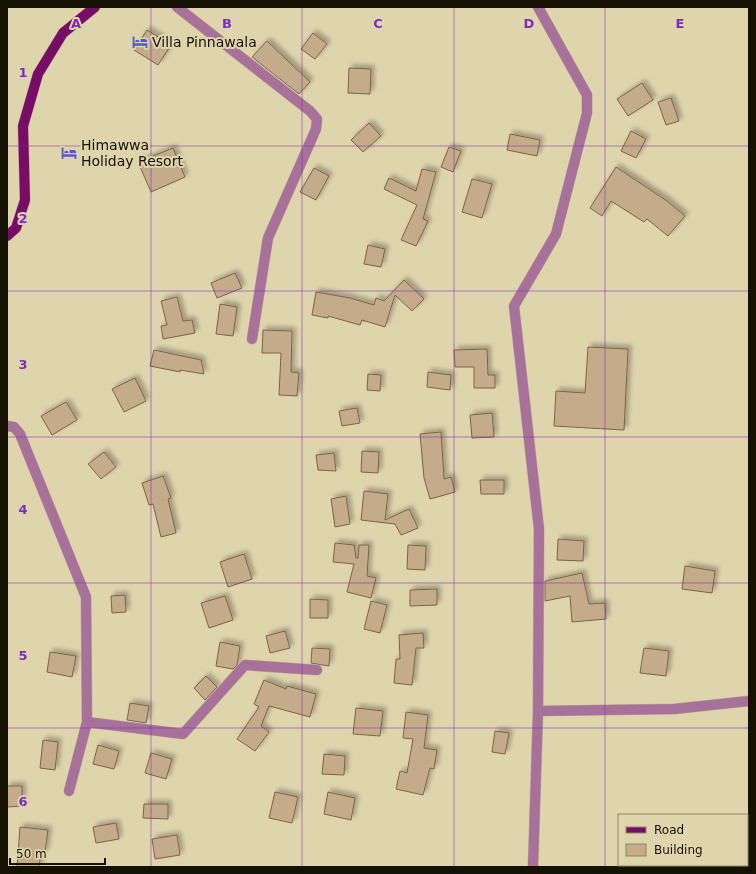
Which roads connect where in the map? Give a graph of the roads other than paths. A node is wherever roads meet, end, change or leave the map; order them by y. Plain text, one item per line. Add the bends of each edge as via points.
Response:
1 (95, 7) edge
2 (177, 7) edge
3 (538, 7) edge
4 (7, 236) edge
5 (252, 339) dead end
6 (7, 426) edge
7 (317, 670) dead end
8 (749, 701) edge
9 (538, 711) junction
10 (86, 722) junction
11 (69, 791) dead end
12 (532, 867) edge

1 - 4 main road via 63,33 38,74 23,126 25,200 16,228
2 - 5 street via 317,119 316,129 268,238
3 - 9 street via 587,96 587,113 556,234 514,306 539,530
6 - 10 street via 14,427 20,434 86,597
7 - 10 street via 245,665 183,734
8 - 9 street via 674,708
9 - 12 street
10 - 11 street

